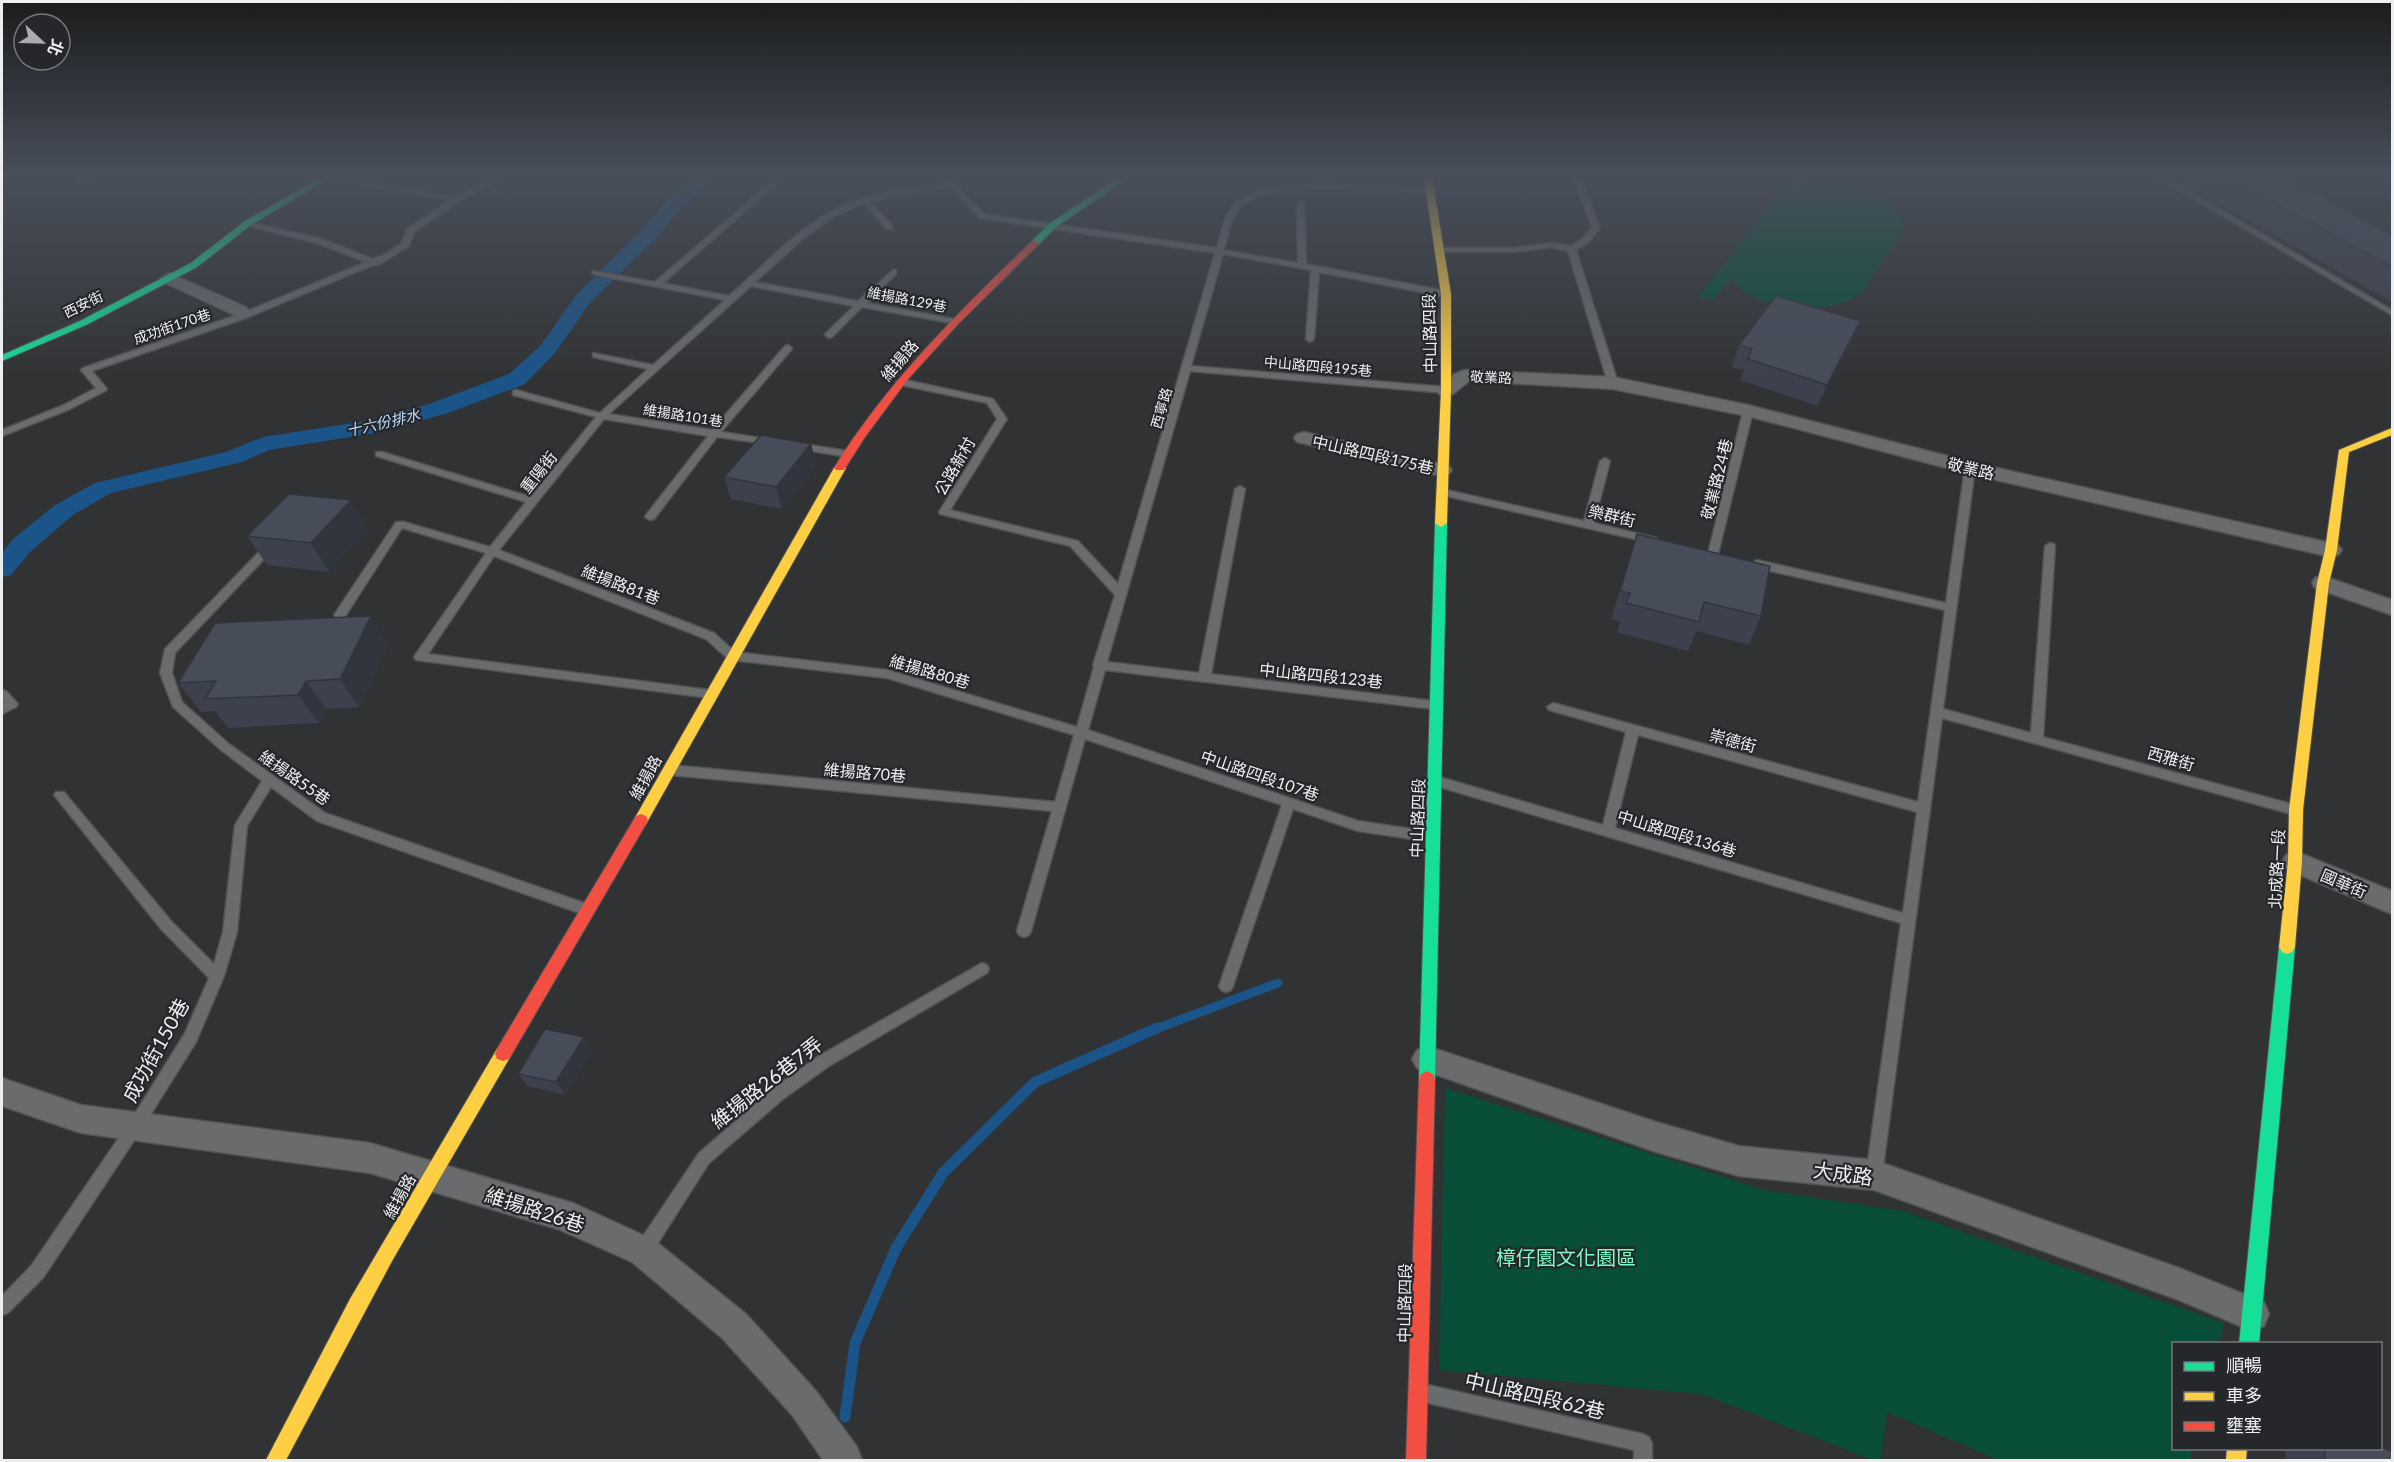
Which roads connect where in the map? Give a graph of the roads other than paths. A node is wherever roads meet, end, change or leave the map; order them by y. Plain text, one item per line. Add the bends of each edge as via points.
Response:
1 (219, 245) edge
2 (331, 245) edge
3 (404, 245) edge
4 (702, 245) edge
5 (791, 245) edge
6 (1032, 245) edge
7 (1179, 245) edge
8 (1223, 245) edge
9 (1302, 245) edge
10 (1439, 245) edge
11 (1549, 245) edge
12 (1552, 245) edge
13 (1578, 245) edge
14 (2276, 245) edge
15 (1572, 249) junction
16 (1440, 250) junction
17 (1221, 252) junction
18 (375, 263) junction
19 (1302, 265) junction
20 (1315, 268) junction
21 (893, 272) dead end
22 (596, 273) dead end
23 (169, 278) junction
24 (749, 283) junction
25 (656, 285) junction
26 (1446, 294) junction
27 (731, 299) junction
28 (861, 304) junction
29 (240, 311) dead end
30 (2392, 313) edge
31 (954, 322) junction
32 (829, 335) dead end
33 (1310, 339) dead end
34 (788, 348) dead end
35 (597, 355) dead end
36 (2, 358) edge
37 (654, 368) junction
38 (1187, 368) junction
39 (901, 382) junction
40 (1613, 383) junction
41 (1446, 390) junction
42 (516, 393) dead end
43 (1748, 411) junction
44 (602, 416) junction
45 (2392, 431) edge
46 (2, 434) edge
47 (715, 434) junction
48 (1304, 438) dead end
49 (379, 454) dead end
50 (848, 454) junction
51 (1605, 461) dead end
52 (1970, 468) junction
53 (1442, 470) junction
54 (1240, 489) dead end
55 (1442, 492) junction
56 (534, 501) junction
57 (650, 517) dead end
58 (1588, 525) junction
59 (1668, 543) edge
60 (2050, 546) dead end
61 (2331, 550) junction
62 (492, 551) junction
63 (263, 554) edge
64 (1713, 554) edge
65 (1747, 561) edge
66 (2323, 583) junction
67 (1121, 594) junction
68 (1951, 608) junction
69 (2392, 608) edge
70 (340, 615) edge
71 (732, 656) junction
72 (1099, 665) junction
73 (1204, 679) junction
74 (2, 694) edge
75 (710, 694) junction
76 (1434, 705) junction
77 (1553, 707) dead end
78 (2, 710) edge
79 (1937, 712) junction
80 (1633, 729) junction
81 (1079, 732) junction
82 (2037, 738) junction
83 (667, 770) junction
84 (270, 779) junction
85 (1435, 780) junction
86 (60, 795) dead end
87 (1289, 802) junction
88 (1059, 807) junction
89 (1924, 809) junction
90 (2296, 810) junction
91 (1608, 830) junction
92 (1433, 838) junction
93 (2295, 862) junction
94 (2392, 903) edge
95 (589, 911) junction
96 (1909, 920) junction
97 (1024, 931) dead end
98 (982, 969) dead end
99 (217, 976) junction
100 (1226, 986) dead end
101 (1427, 1059) junction
102 (2, 1092) edge
103 (136, 1125) junction
104 (1874, 1175) junction
105 (429, 1177) junction
106 (643, 1251) junction
107 (2, 1307) edge
108 (2251, 1329) edge
109 (1418, 1392) junction
110 (1643, 1452) edge
111 (276, 1461) edge
112 (844, 1461) edge
113 (1416, 1461) edge

1 - 23 street, 西安街
2 - 18 lane
3 - 18 lane, 成功街170巷
4 - 25 lane
5 - 24 lane, 重陽街
6 - 31 street, 維揚路
7 - 17 lane
8 - 17 lane, 西寧路
9 - 19 lane
10 - 16 street, 中山路四段
11 - 16 lane via 1514,250
12 - 15 lane
13 - 15 lane
14 - 30 lane
15 - 40 lane
16 - 26 street, 中山路四段
17 - 19 lane
17 - 38 lane, 西寧路
18 - 46 lane, 成功街170巷 via 243,316 86,370 102,389
19 - 20 lane
20 - 26 lane
20 - 33 lane
21 - 28 lane
22 - 25 lane
23 - 29 street
23 - 36 street, 西安街 via 84,323
24 - 27 lane, 重陽街
24 - 28 lane, 維揚路129巷
25 - 27 lane
26 - 41 street, 中山路四段
27 - 37 lane, 重陽街
28 - 31 lane, 維揚路129巷
28 - 32 lane
31 - 39 street, 維揚路
34 - 47 lane
35 - 37 lane
37 - 44 lane, 重陽街
38 - 41 lane, 中山路四段195巷
38 - 67 lane, 西寧路
39 - 50 street, 維揚路
39 - 67 lane, 公路新村 via 990,401 1002,419 944,512 1074,543
40 - 41 street, 敬業路 via 1465,375
40 - 43 street, 敬業路
41 - 53 street, 中山路四段
42 - 44 lane, 維揚路101巷
43 - 52 street, 敬業路
43 - 64 lane, 敬業路24巷
44 - 47 lane, 維揚路101巷
44 - 56 lane, 重陽街
45 - 61 street, 北成路一段 via 2344,450
47 - 50 lane, 維揚路101巷
47 - 57 lane
48 - 53 street, 中山路四段175巷
49 - 56 lane
50 - 71 street, 維揚路
51 - 58 lane
52 - 61 street, 敬業路
52 - 68 lane
53 - 55 street, 中山路四段
54 - 73 lane
55 - 58 lane, 樂群街
55 - 76 street, 中山路四段
56 - 62 lane, 重陽街
58 - 59 lane, 樂群街
60 - 82 lane
61 - 66 street, 北成路一段
62 - 70 lane, 維揚路81巷 via 400,524
62 - 71 lane, 維揚路81巷 via 710,636
62 - 75 lane, 重陽街 via 420,657
63 - 84 lane, 維揚路55巷 via 169,652 166,673 177,704 225,747
65 - 68 lane
66 - 69 street
66 - 90 street, 北成路一段
67 - 72 lane, 西寧路
68 - 79 lane
71 - 75 street, 維揚路
71 - 81 lane, 維揚路80巷 via 887,674
72 - 73 lane, 中山路四段123巷
72 - 81 lane, 西寧路
73 - 76 lane, 中山路四段123巷
74 - 78 lane via 12,704
75 - 83 street, 維揚路
76 - 85 street, 中山路四段
77 - 80 lane, 崇德街
79 - 82 lane, 西雅街
79 - 89 lane
80 - 89 lane, 崇德街
80 - 91 lane
81 - 87 lane, 中山路四段107巷
81 - 88 lane, 西寧路
82 - 90 lane, 西雅街
83 - 88 lane, 維揚路70巷
83 - 95 street, 維揚路
84 - 95 lane, 維揚路55巷 via 321,817
84 - 99 lane, 成功街150巷 via 241,825 230,933
85 - 91 lane, 中山路四段136巷
85 - 92 street, 中山路四段
86 - 99 lane via 166,925
87 - 92 lane, 中山路四段107巷 via 1358,826
87 - 100 lane
88 - 97 lane, 西寧路
89 - 96 lane
90 - 93 street, 北成路一段
91 - 96 lane, 中山路四段136巷
92 - 101 street, 中山路四段
93 - 94 street, 國華街
93 - 108 street, 北成路一段
95 - 105 street, 維揚路
96 - 104 lane
98 - 106 lane, 維揚路26巷7弄 via 824,1060 778,1094 704,1158
99 - 103 lane, 成功街150巷 via 191,1037
101 - 104 street, 大成路 via 1739,1161
101 - 109 street, 中山路四段
102 - 103 street, 維揚路26巷 via 81,1119
103 - 105 street, 維揚路26巷 via 370,1158
103 - 107 lane, 成功街150巷 via 37,1272
104 - 108 street, 大成路 via 2180,1284
105 - 106 street, 維揚路26巷 via 562,1214
105 - 111 street, 維揚路 via 322,1368
106 - 112 street, 維揚路26巷 via 734,1326 804,1403
109 - 110 lane, 中山路四段62巷
109 - 113 street, 中山路四段

